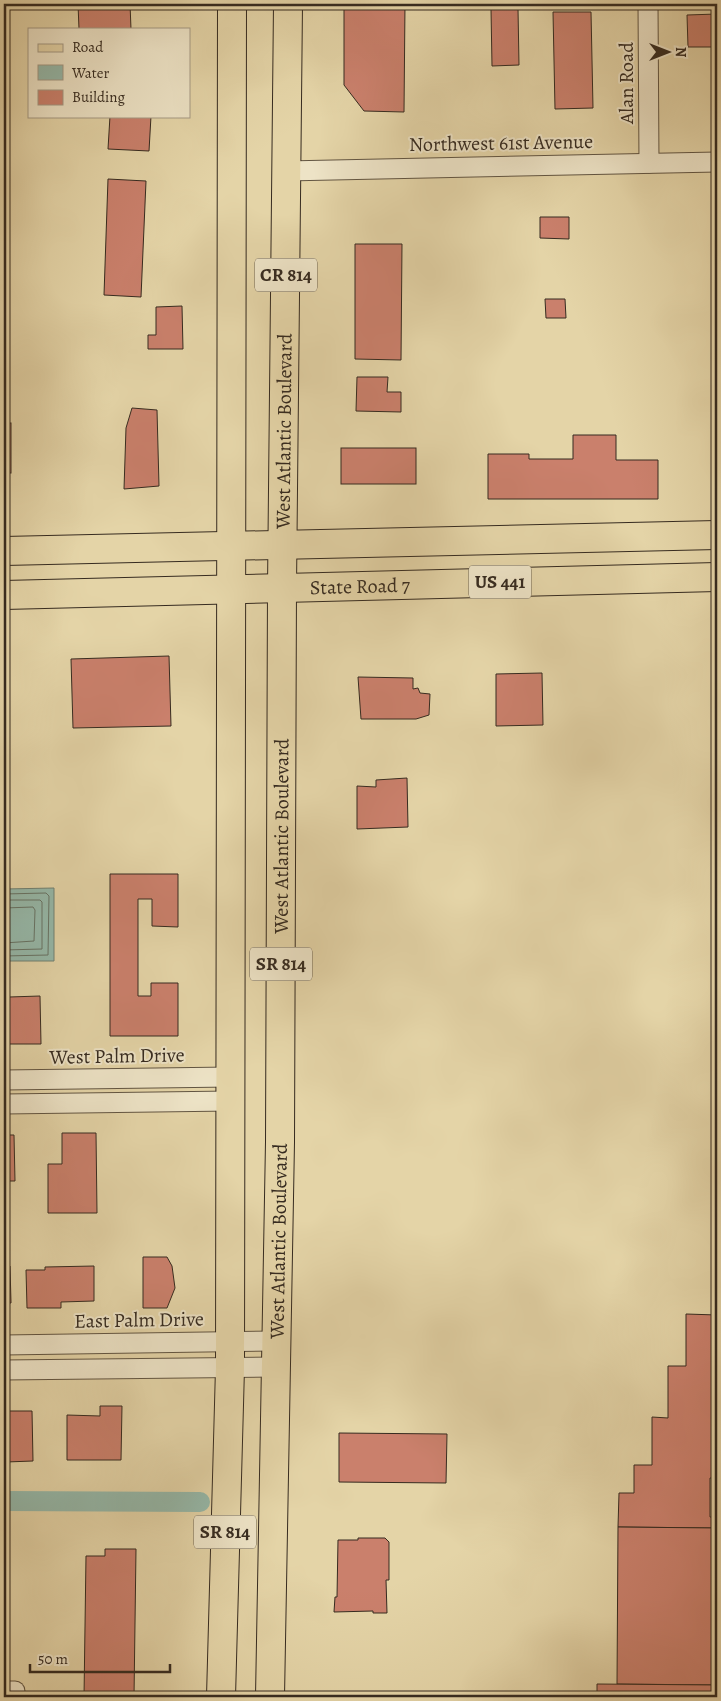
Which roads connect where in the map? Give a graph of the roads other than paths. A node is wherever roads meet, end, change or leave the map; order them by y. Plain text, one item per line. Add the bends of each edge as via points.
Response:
1 (232, 4) edge
2 (288, 4) edge
3 (648, 4) edge
4 (717, 162) edge
5 (649, 163) junction
6 (286, 171) junction
7 (717, 534) edge
8 (232, 546) junction
9 (284, 546) junction
10 (4, 551) edge
11 (717, 577) edge
12 (282, 587) junction
13 (232, 589) junction
14 (4, 594) edge
15 (124, 1077) junction
16 (4, 1080) edge
17 (231, 1089) junction
18 (124, 1102) junction
19 (4, 1104) edge
20 (229, 1341) junction
21 (124, 1342) junction
22 (4, 1345) edge
23 (275, 1354) junction
24 (143, 1368) junction
25 (230, 1368) junction
26 (4, 1370) edge
27 (221, 1697) edge
28 (270, 1697) edge

1 - 8 main road, CR 814
2 - 6 main road, West Atlantic Boulevard / CR 814
3 - 5 street, Alan Road
4 - 5 street, Northwest 61st Avenue
5 - 6 street, Northwest 61st Avenue
6 - 9 main road, West Atlantic Boulevard / CR 814
7 - 9 main road, State Road 7 / US 441
8 - 9 main road, State Road 7 / US 441
8 - 10 main road, State Road 7 / US 441
8 - 13 main road, SR 814
9 - 12 main road, West Atlantic Boulevard / SR 814
11 - 12 main road, State Road 7 / US 441
12 - 13 main road, State Road 7 / US 441
12 - 23 main road, West Atlantic Boulevard / SR 814 via 280,1132
13 - 14 main road, State Road 7 / US 441
13 - 17 main road, SR 814
15 - 16 street, West Palm Drive
15 - 17 street, West Palm Drive
15 - 18 street
17 - 18 street
17 - 20 main road, SR 814
18 - 19 street
20 - 21 street, East Palm Drive
20 - 23 street, East Palm Drive
20 - 25 main road, SR 814
21 - 22 street, East Palm Drive
21 - 24 street
23 - 25 street
23 - 28 main road, West Atlantic Boulevard / SR 814
24 - 25 street
24 - 26 street
25 - 27 main road, SR 814

